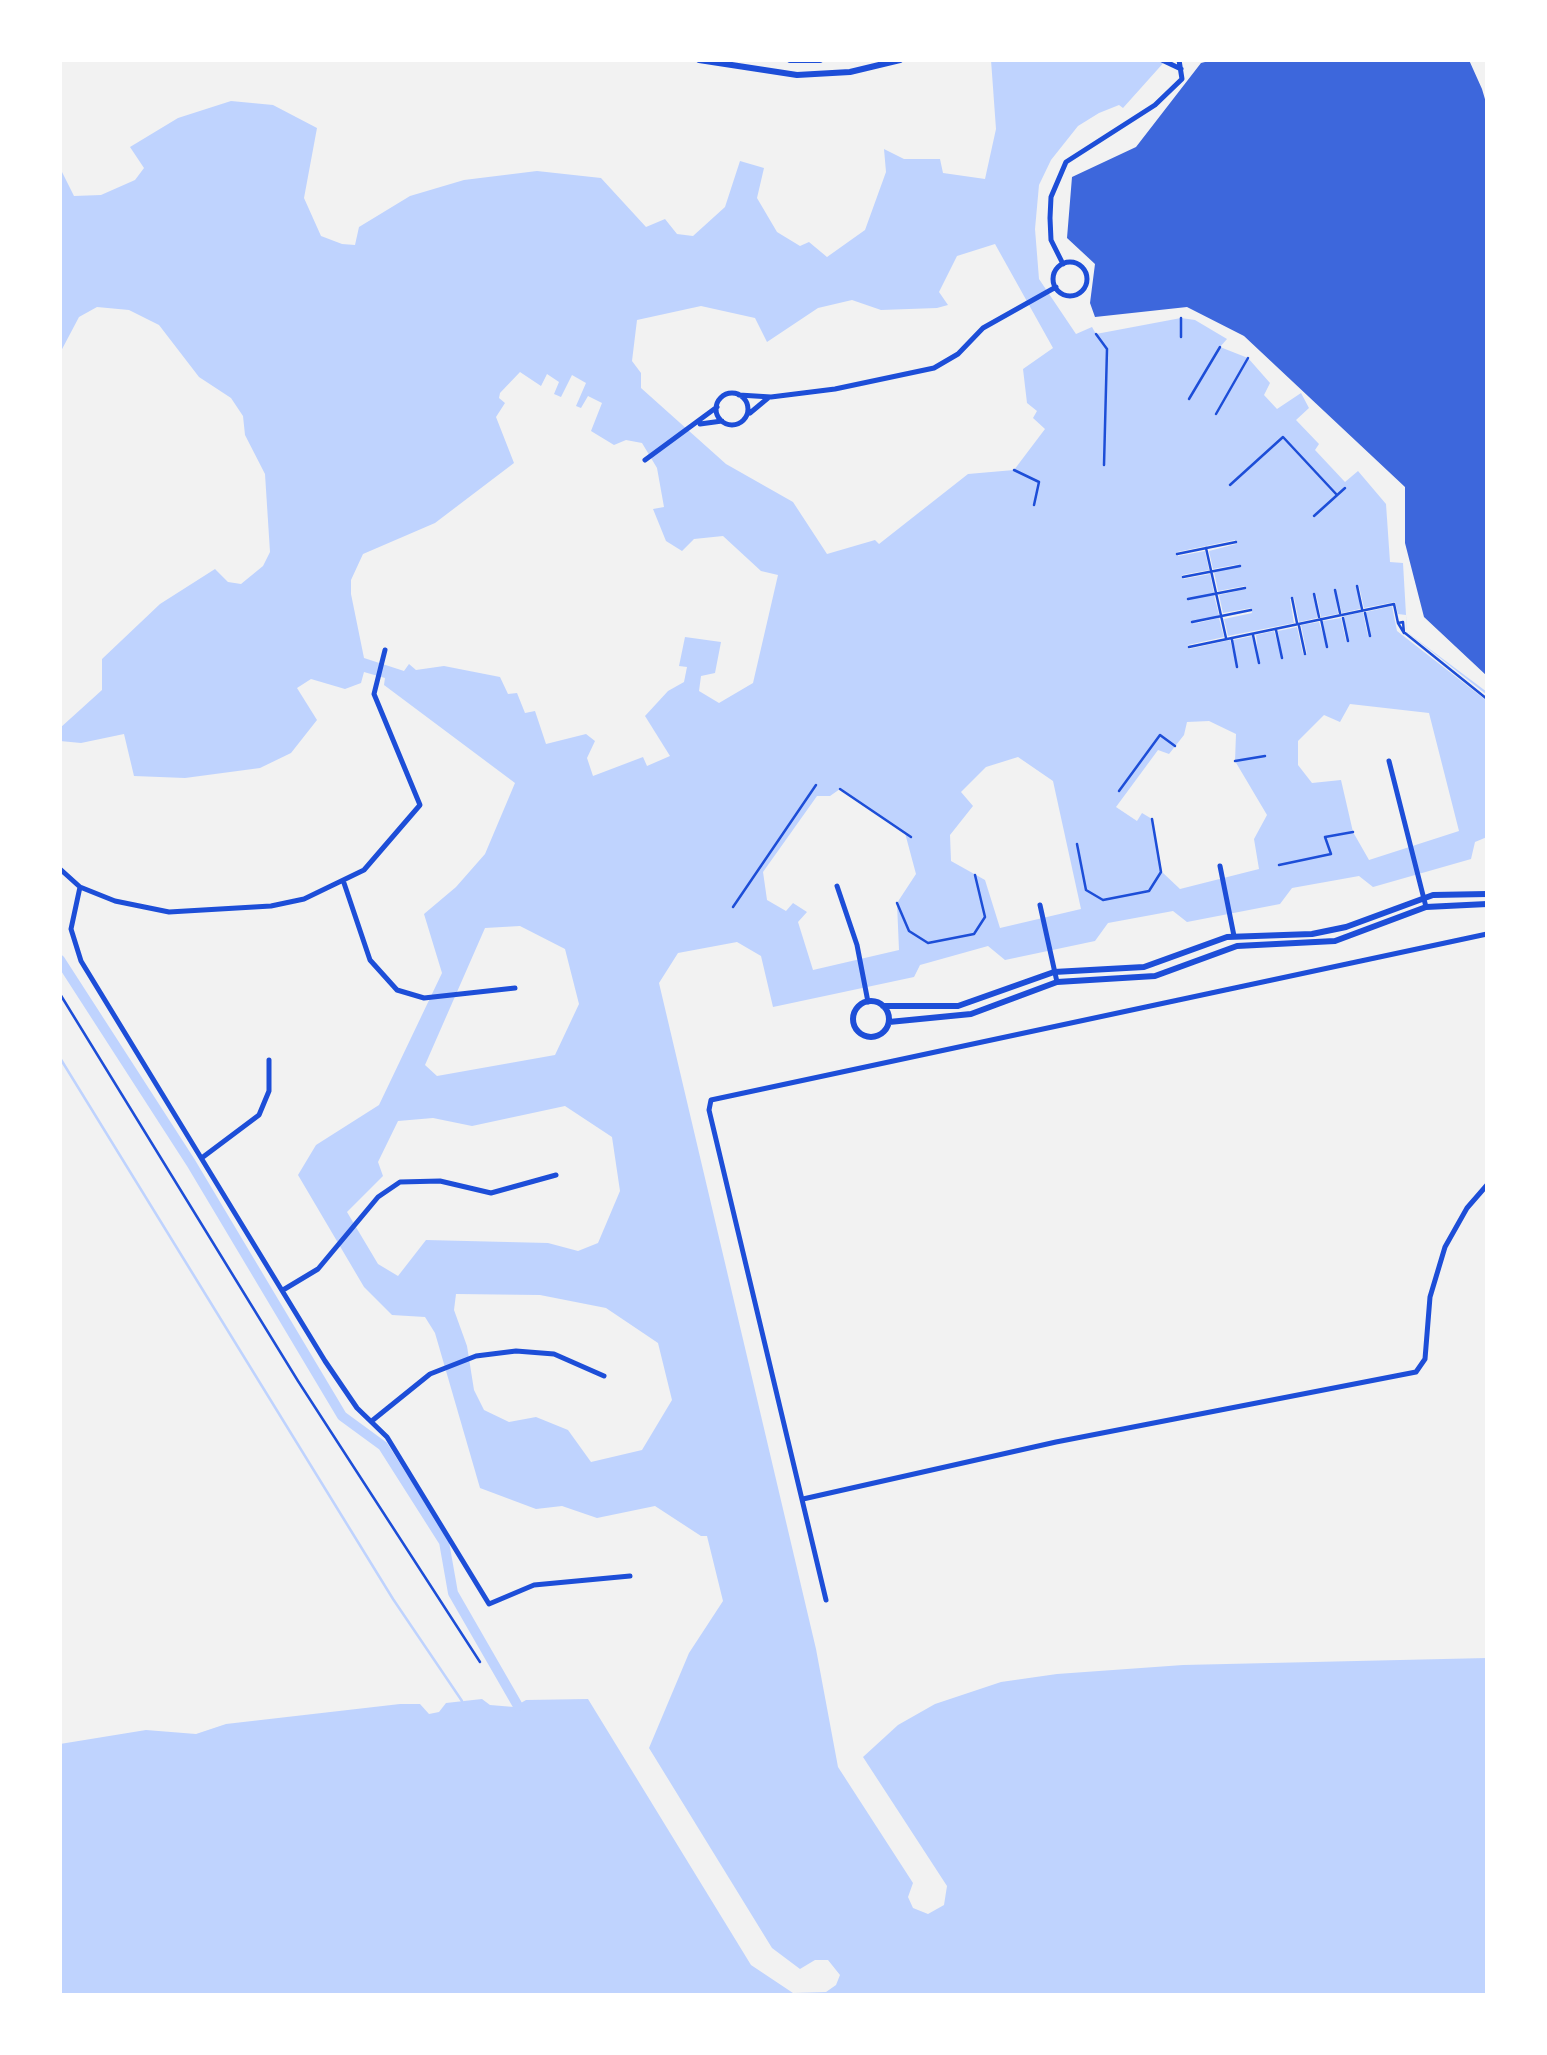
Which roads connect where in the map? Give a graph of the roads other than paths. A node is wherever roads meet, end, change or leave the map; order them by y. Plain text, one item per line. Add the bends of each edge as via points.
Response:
1 (699, 60) edge
2 (790, 60) edge
3 (820, 60) edge
4 (900, 60) edge
5 (1179, 60) edge
6 (1164, 62) edge
7 (1181, 68) junction
8 (1063, 264) junction
9 (1053, 286) junction
10 (739, 395) junction
11 (770, 397) junction
12 (717, 406) junction
13 (746, 418) junction
14 (722, 422) junction
15 (696, 426) junction
16 (645, 460) dead end
17 (385, 650) dead end
18 (1390, 760) dead end
19 (1220, 866) dead end
20 (60, 870) edge
21 (344, 883) junction
22 (837, 886) dead end
23 (80, 887) junction
24 (1487, 894) edge
25 (1424, 897) junction
26 (1487, 904) edge
27 (1040, 905) dead end
28 (1426, 907) junction
29 (1487, 934) edge
30 (1234, 935) junction
31 (1237, 946) junction
32 (1053, 968) junction
33 (1056, 982) junction
34 (515, 988) dead end
35 (60, 994) edge
36 (868, 1002) junction
37 (883, 1006) junction
38 (889, 1022) junction
39 (269, 1060) dead end
40 (203, 1157) junction
41 (556, 1175) dead end
42 (1487, 1185) edge
43 (282, 1291) junction
44 (604, 1376) dead end
45 (373, 1420) junction
46 (803, 1499) junction
47 (630, 1576) dead end
48 (826, 1600) dead end
49 (480, 1662) dead end

1 - 4 street via 796,75
2 - 3 street
5 - 7 street
6 - 7 street
7 - 8 street via 1182,79 1143,116 1066,162 1050,197 1051,240
8 - 9 street
8 - 9 street via 1081,266 1086,284 1073,296
9 - 11 street via 934,368
10 - 11 street
10 - 12 street via 725,396
10 - 13 street via 748,405
11 - 13 street
12 - 14 street
12 - 15 street
13 - 14 street
14 - 15 street
15 - 16 street
17 - 21 street via 374,694 420,806 364,870
18 - 25 street
19 - 30 street
20 - 23 street
21 - 23 street via 271,906 199,912 138,906
21 - 34 street via 364,947 380,976 398,990 424,998
22 - 36 street
23 - 40 street via 71,918 77,952
24 - 25 street
25 - 28 street
25 - 30 street via 1335,930
26 - 28 street
27 - 32 street
28 - 31 street via 1335,941
29 - 46 street via 711,1100
30 - 31 street
30 - 32 street via 1144,968
31 - 33 street via 1154,976
32 - 33 street
32 - 37 street via 958,1006
33 - 38 street via 971,1014
35 - 49 lane
36 - 37 street
36 - 38 street via 854,1012 861,1034 878,1036
37 - 38 street
39 - 40 street via 270,1091 258,1115
40 - 43 street
41 - 43 street via 491,1193 440,1181 400,1182 378,1197 318,1269
42 - 46 street via 1466,1208 1440,1260 1425,1359 1416,1372
43 - 45 street via 340,1386
44 - 45 street via 554,1354 476,1356 442,1368
45 - 47 street via 490,1604 534,1585
46 - 48 street

